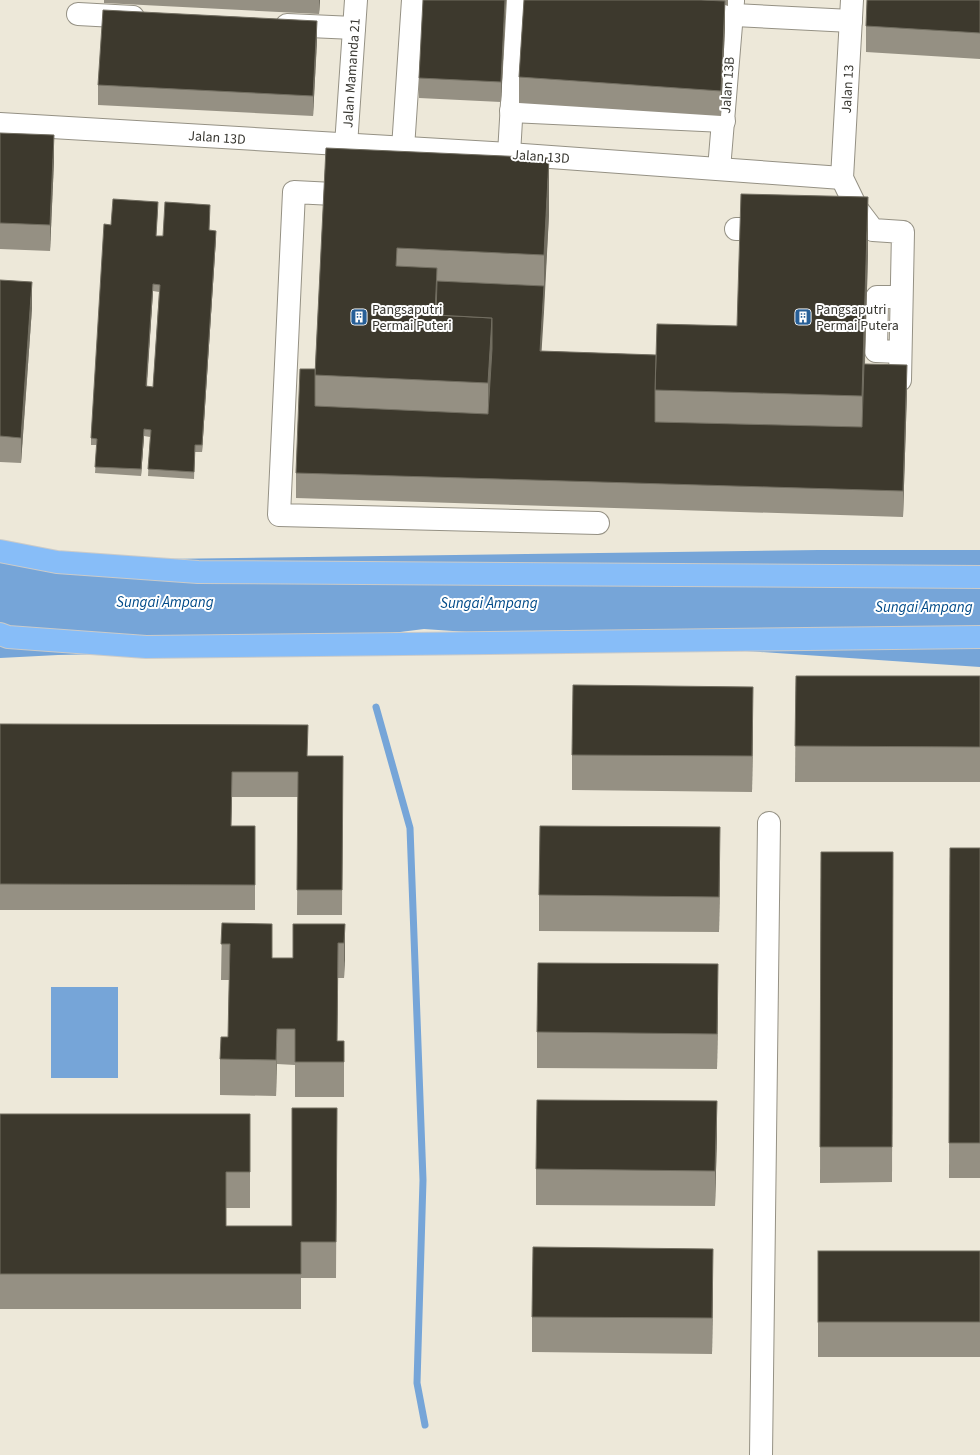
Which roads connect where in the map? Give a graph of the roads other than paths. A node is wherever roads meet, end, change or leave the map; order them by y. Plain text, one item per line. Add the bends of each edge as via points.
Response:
1 (356, 0) edge
2 (413, 0) edge
3 (852, 0) edge
4 (523, 3) edge
5 (733, 8) edge
6 (677, 12) edge
7 (78, 14) dead end
8 (149, 18) edge
9 (851, 22) junction
10 (267, 24) edge
11 (354, 28) junction
12 (512, 111) junction
13 (724, 122) junction
14 (0, 124) edge
15 (346, 145) junction
16 (403, 148) junction
17 (461, 151) junction
18 (509, 154) junction
19 (720, 169) junction
20 (458, 174) edge
21 (842, 178) junction
22 (373, 196) edge
23 (496, 200) edge
24 (736, 229) dead end
25 (790, 229) edge
26 (851, 230) edge
27 (874, 230) junction
28 (900, 380) edge
29 (598, 523) dead end
30 (0, 551) edge
31 (980, 577) edge
32 (0, 634) edge
33 (980, 637) edge
34 (769, 823) dead end
35 (761, 1455) edge

1 - 11 street, Jalan Mamanda 21
2 - 16 street
3 - 9 street, Jalan 13
4 - 12 street
5 - 6 street
5 - 9 street
5 - 13 street, Jalan 13B
7 - 8 street
9 - 21 street, Jalan 13
10 - 11 street
11 - 15 street, Jalan Mamanda 21
12 - 13 street
12 - 18 street
13 - 19 street, Jalan 13B
14 - 15 street, Jalan 13D
15 - 16 street, Jalan 13D
16 - 17 street, Jalan 13D
17 - 18 street, Jalan 13D
17 - 20 street
18 - 19 street, Jalan 13D
18 - 23 street via 509,187 503,198
19 - 21 street, Jalan 13D
21 - 27 street via 857,209
22 - 29 street via 294,192 279,515
24 - 25 street
26 - 27 street
27 - 28 street via 903,232
30 - 31 highway via 56,562 198,572
32 - 33 highway via 8,637 146,647
34 - 35 street

